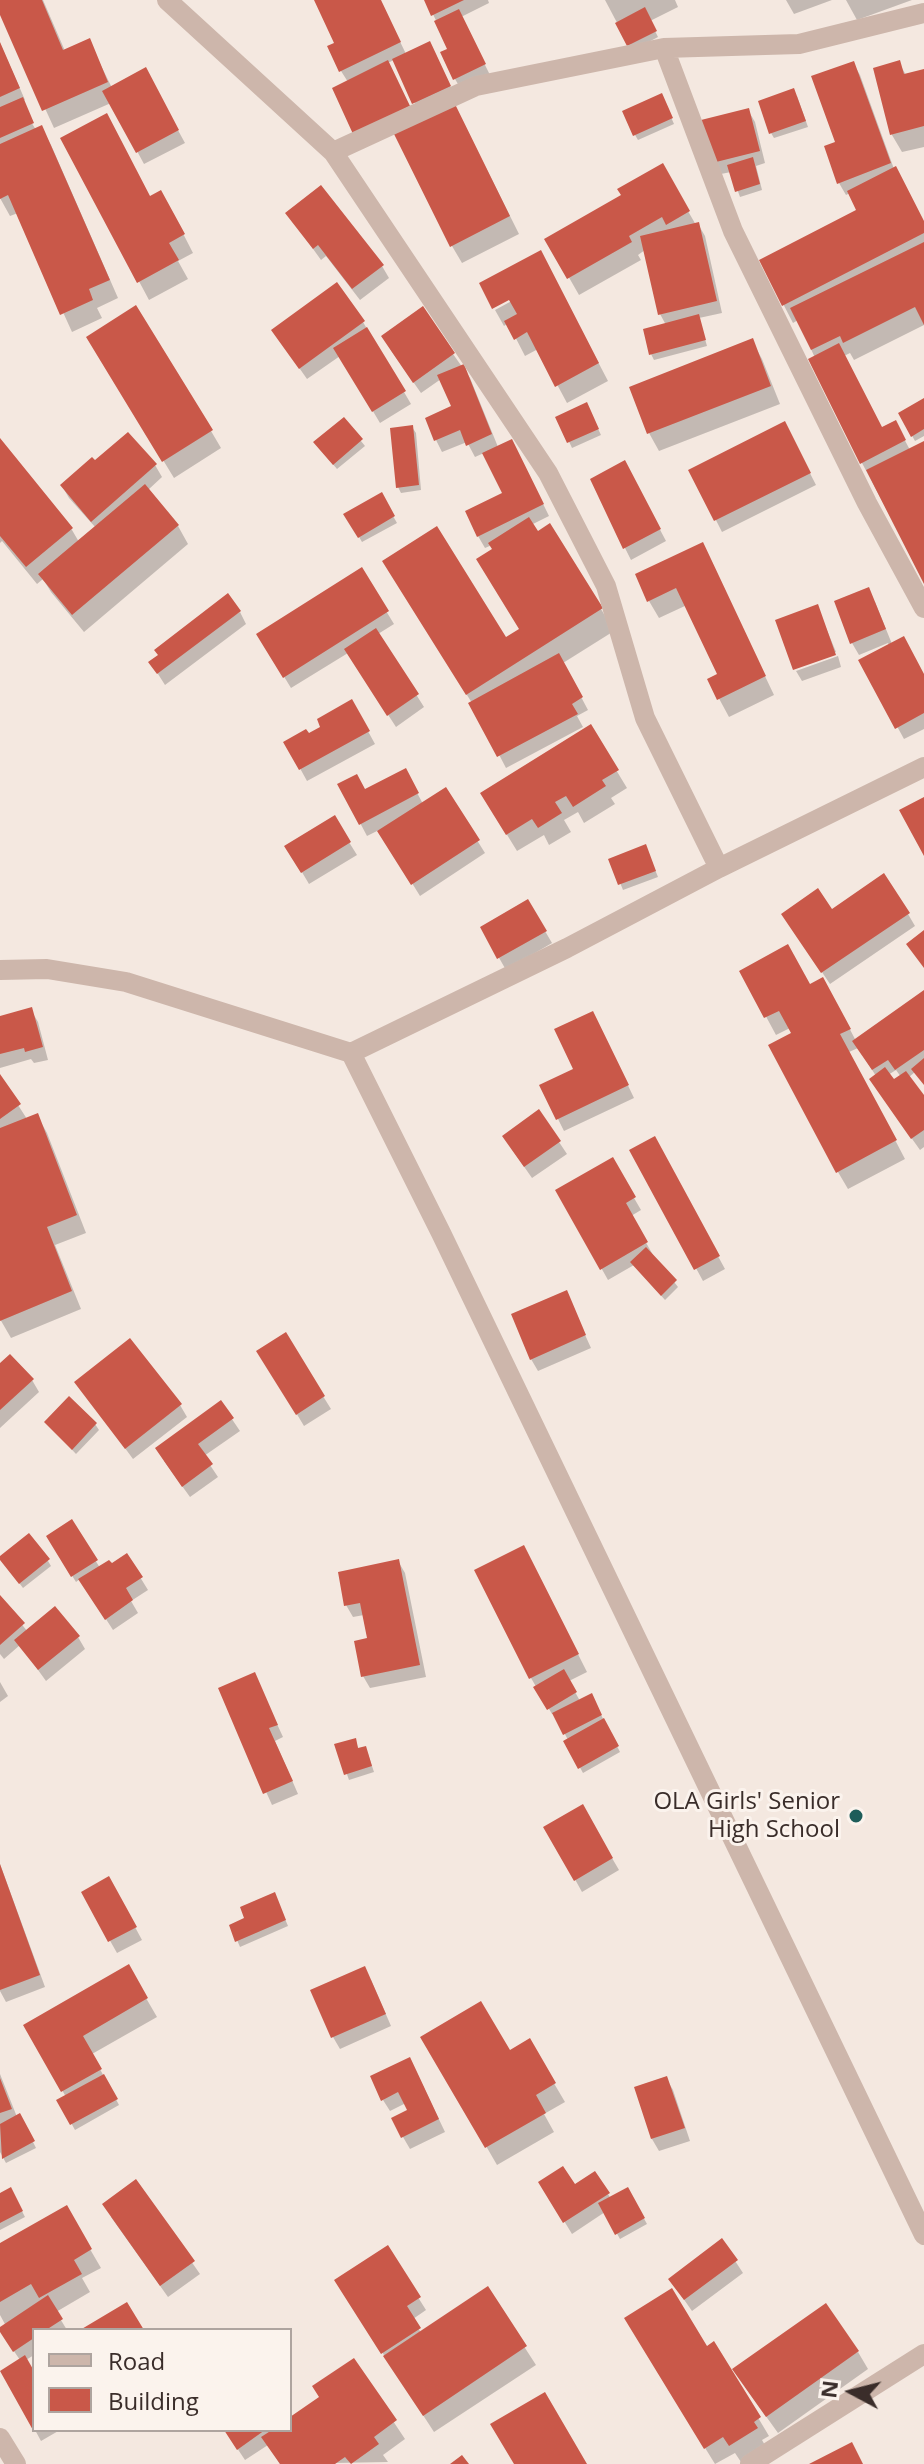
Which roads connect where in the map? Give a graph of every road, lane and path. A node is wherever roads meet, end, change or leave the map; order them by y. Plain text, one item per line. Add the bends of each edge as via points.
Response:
1 (167, 0) edge
2 (924, 13) edge
3 (664, 48) junction
4 (333, 152) junction
5 (924, 608) edge
6 (924, 767) edge
7 (719, 868) junction
8 (0, 970) edge
9 (351, 1053) junction
10 (924, 2235) edge
11 (924, 2354) edge
12 (0, 2438) edge
13 (16, 2464) edge
14 (750, 2464) edge

1 - 4 street
2 - 3 street via 799,44
3 - 4 street via 476,86
3 - 5 street via 733,231
4 - 7 street via 548,473 606,586 645,718
6 - 7 street
7 - 9 street
8 - 9 street via 47,969 126,982
9 - 10 street
11 - 14 street
12 - 13 street

